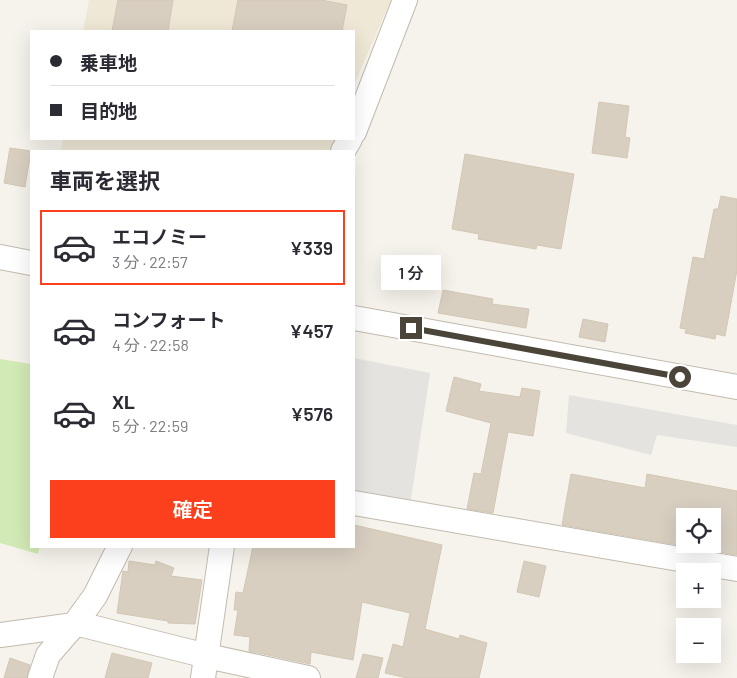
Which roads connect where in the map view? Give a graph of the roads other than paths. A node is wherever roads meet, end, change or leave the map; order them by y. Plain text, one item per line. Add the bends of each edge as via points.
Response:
1 (405, 0) edge
2 (355, 129) edge
3 (0, 257) edge
4 (30, 263) edge
5 (355, 318) edge
6 (737, 387) edge
7 (355, 503) edge
8 (119, 548) edge
9 (222, 548) edge
10 (737, 569) edge
11 (74, 625) junction
12 (0, 635) edge
13 (205, 667) edge
14 (40, 678) edge
15 (308, 678) edge

1 - 2 street
3 - 4 street
5 - 6 street
7 - 10 street
8 - 11 street via 95,596
9 - 13 street
11 - 12 street
11 - 13 street
11 - 14 street via 48,655
13 - 15 street

